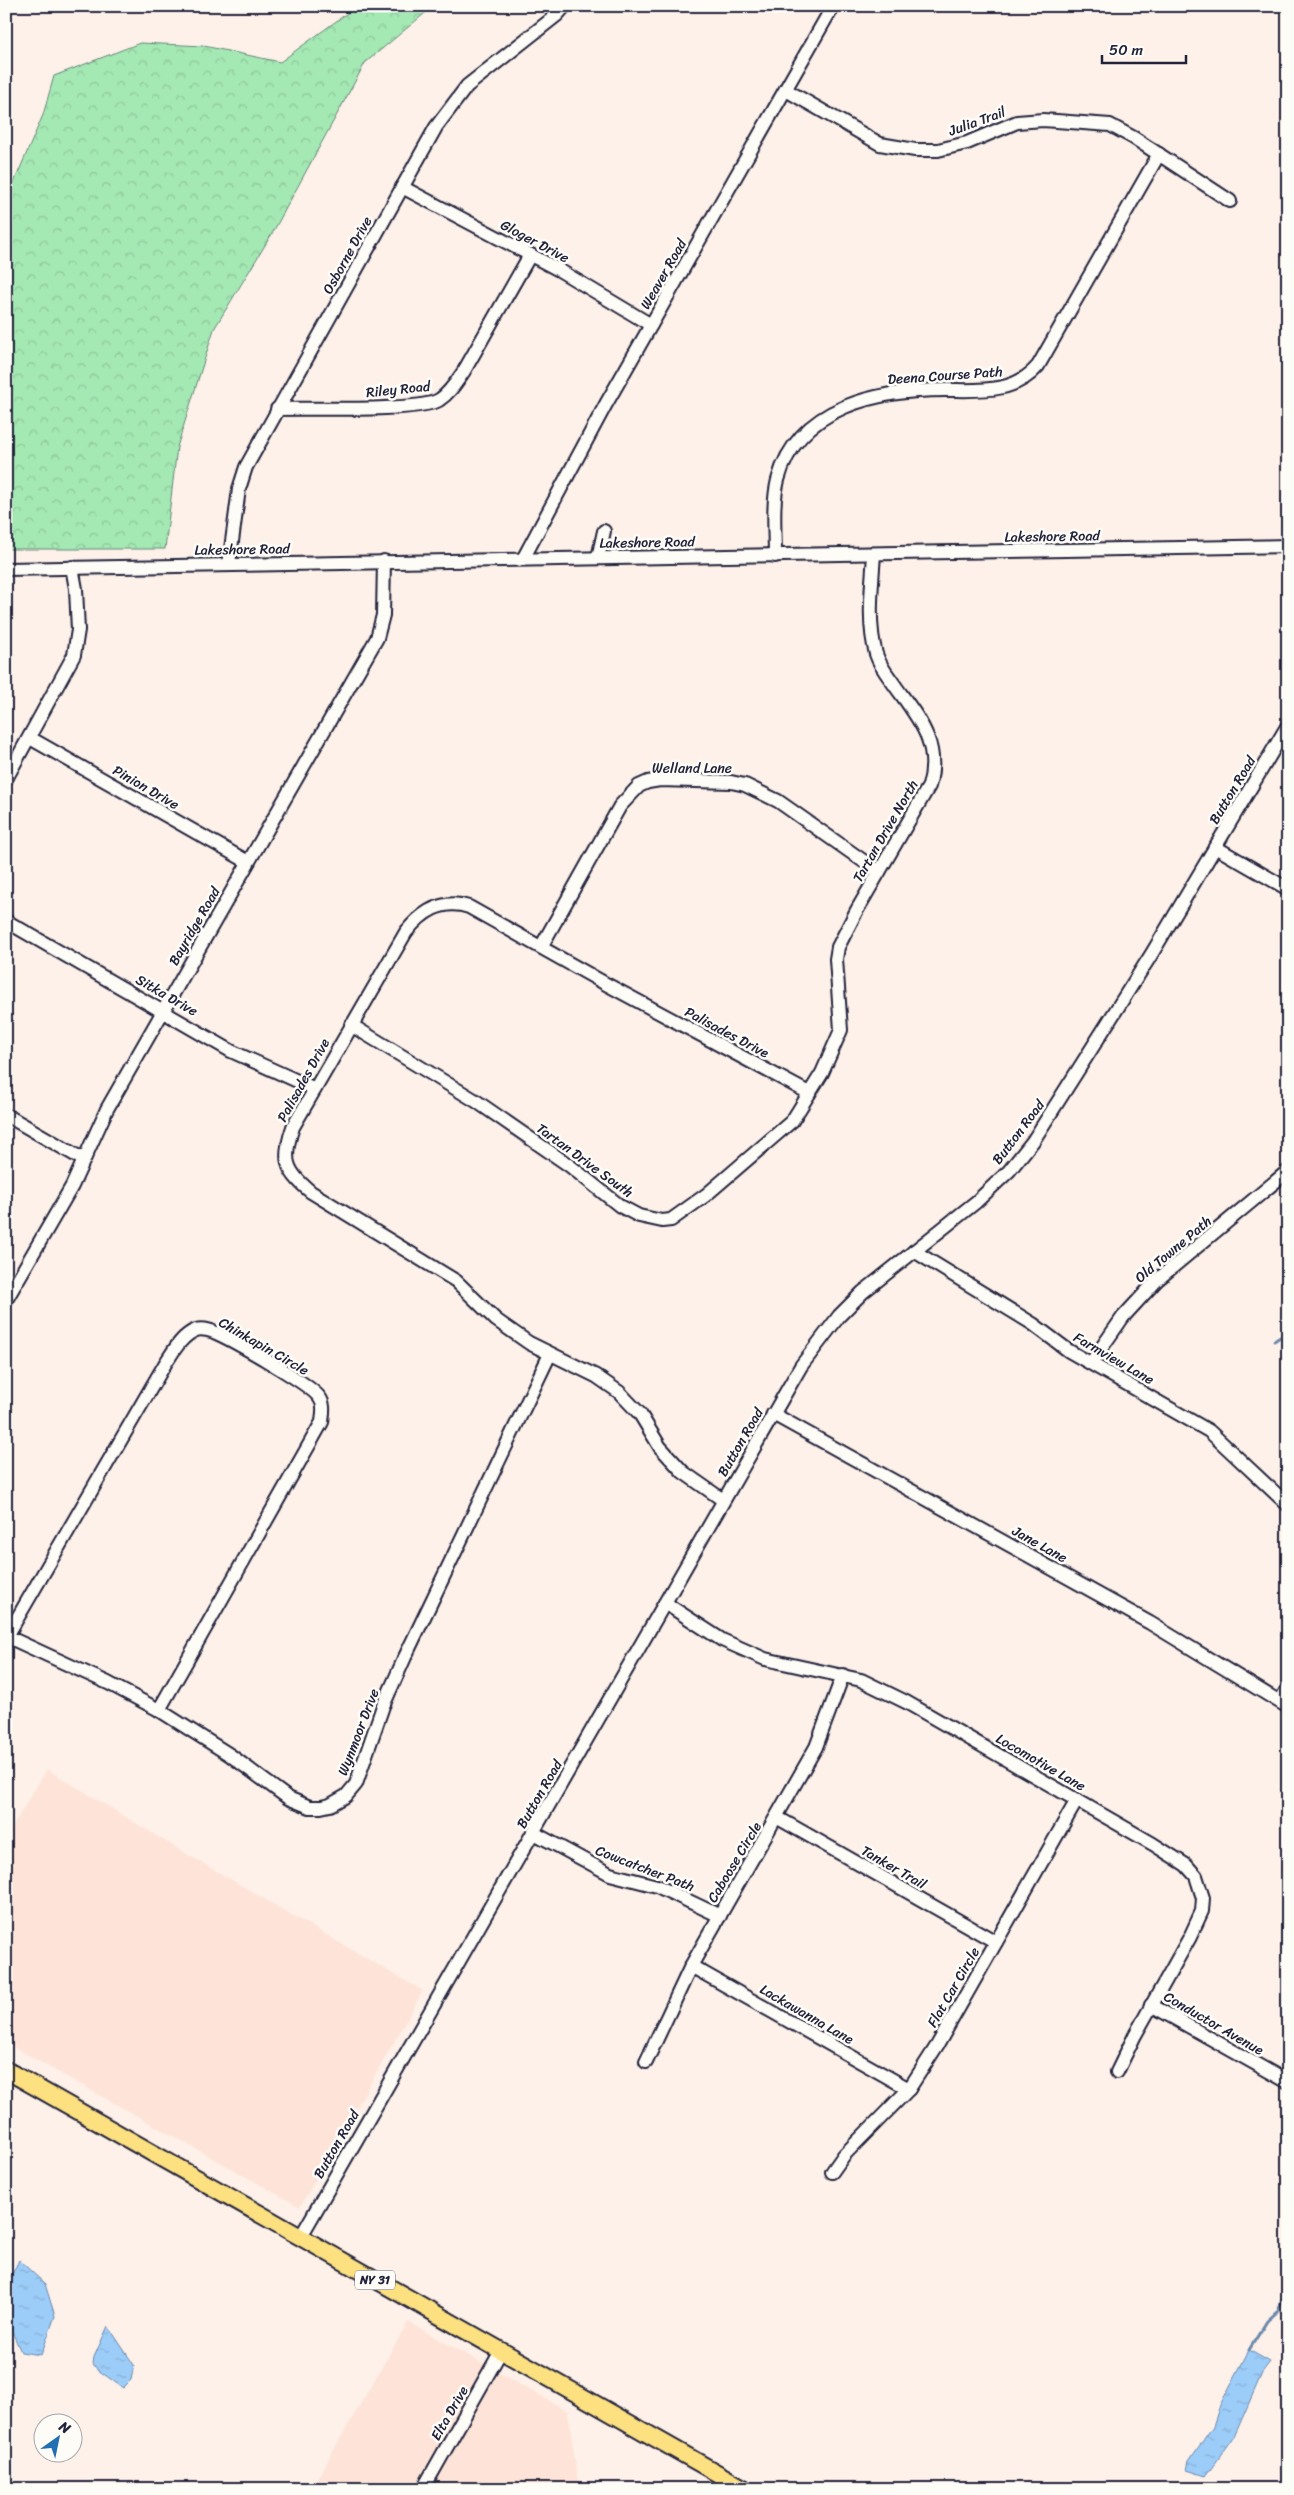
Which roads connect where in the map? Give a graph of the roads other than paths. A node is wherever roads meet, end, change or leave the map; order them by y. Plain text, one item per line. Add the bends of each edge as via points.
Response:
1 (565, 6) edge
2 (833, 6) edge
3 (786, 90) junction
4 (1159, 154) junction
5 (402, 187) junction
6 (1230, 202) dead end
7 (530, 254) junction
8 (651, 324) junction
9 (277, 409) junction
10 (604, 531) dead end
11 (1288, 546) edge
12 (874, 554) junction
13 (775, 556) junction
14 (598, 558) junction
15 (523, 559) junction
16 (384, 561) junction
17 (229, 564) junction
18 (72, 567) junction
19 (6, 569) edge
20 (1288, 725) edge
21 (30, 738) junction
22 (6, 779) edge
23 (1215, 847) junction
24 (248, 862) junction
25 (879, 872) junction
26 (1288, 889) edge
27 (6, 922) edge
28 (541, 947) junction
29 (163, 1010) junction
30 (351, 1025) junction
31 (315, 1089) junction
32 (809, 1094) junction
33 (6, 1115) edge
34 (84, 1160) junction
35 (1288, 1171) edge
36 (914, 1251) junction
37 (6, 1300) edge
38 (550, 1354) junction
39 (1091, 1363) junction
40 (773, 1414) junction
41 (723, 1500) junction
42 (1288, 1505) edge
43 (665, 1603) junction
44 (6, 1636) edge
45 (843, 1675) junction
46 (1288, 1688) edge
47 (1284, 1704) edge
48 (159, 1710) junction
49 (1077, 1800) junction
50 (778, 1818) junction
51 (534, 1833) junction
52 (720, 1916) junction
53 (996, 1942) junction
54 (691, 1966) junction
55 (1151, 2005) junction
56 (646, 2062) dead end
57 (6, 2070) edge
58 (1117, 2072) dead end
59 (1288, 2082) edge
60 (909, 2089) junction
61 (832, 2172) dead end
62 (300, 2238) junction
63 (501, 2351) junction
64 (422, 2489) edge
65 (745, 2489) edge

1 - 5 street, Osborne Drive via 459,95 436,127
2 - 3 street, Weaver Road
3 - 4 street, Julia Trail via 880,144 938,150 967,143 1017,122 1044,120 1110,125
3 - 8 street, Weaver Road
4 - 6 street, Julia Trail
4 - 13 street, Deena Course Path via 1038,366 1028,377 1010,386 984,390 910,390 870,397 831,413 803,436 787,457 778,479
5 - 7 street, Gloger Drive
5 - 9 street, Osborne Drive
7 - 8 street, Gloger Drive
7 - 9 street, Riley Road via 464,371 454,386 438,400 369,408
8 - 15 street, Weaver Road
9 - 17 street, Osborne Drive via 238,489
10 - 14 street
11 - 12 street, Lakeshore Road
12 - 13 street, Lakeshore Road
12 - 25 street, Tartan Drive North via 871,614 876,653 923,725 933,754 929,786
13 - 14 street, Lakeshore Road
14 - 15 street, Lakeshore Road
15 - 16 street, Lakeshore Road
16 - 17 street, Lakeshore Road
16 - 24 street, Bayridge Road via 383,615 377,638
17 - 18 street, Lakeshore Road
18 - 19 street, Lakeshore Road
18 - 21 street via 78,630 74,655
20 - 23 street, Button Road
21 - 22 street
21 - 24 street, Pinion Drive
23 - 26 street
23 - 36 street, Button Road via 1059,1104 1033,1141 1009,1171 976,1202
24 - 29 street, Bayridge Road
25 - 28 street, Welland Lane via 778,802 745,785 731,782 648,782 634,790 620,806
25 - 32 street, Tartan Drive North via 838,947 841,1030
27 - 29 street, Sitka Drive
28 - 30 street, Palisades Drive via 469,907 450,903 429,910 418,917 406,932
28 - 32 street, Palisades Drive
29 - 31 street, Sitka Drive via 231,1051
29 - 34 street, Bayridge Road via 108,1109
30 - 31 street, Palisades Drive
30 - 32 street, Tartan Drive South via 476,1101 570,1166 620,1206 639,1216 662,1222 681,1214 768,1143 792,1121
31 - 38 street, Palisades Drive via 292,1127 289,1139 287,1162 296,1180 439,1269 496,1320
33 - 34 street
34 - 37 street, Bayridge Road
35 - 39 street, Old Towne Path via 1137,1300
36 - 39 street, Farmview Lane
36 - 40 street, Button Road via 839,1316 801,1366
38 - 41 street, Palisades Drive via 596,1376 619,1392 640,1414 660,1447 683,1472
38 - 48 street, Wynmoor Drive via 405,1657 383,1706 362,1770 346,1796 320,1808 288,1798 230,1754
39 - 42 street, Farmview Lane via 1209,1431
40 - 41 street, Button Road
40 - 47 street, Jane Lane via 1150,1623
41 - 43 street, Button Road
43 - 45 street, Locomotive Lane via 722,1640 765,1659
43 - 51 street, Button Road
44 - 48 street, Wynmoor Drive
44 - 48 street, Chinkapin Circle via 165,1364 185,1337 197,1330 216,1333 317,1394 324,1408 322,1422
45 - 49 street, Locomotive Lane via 906,1702
45 - 50 street, Caboose Circle via 816,1747
46 - 47 street
49 - 53 street, Flat Car Circle
49 - 55 street, Locomotive Lane via 1186,1865 1201,1886 1202,1911
50 - 52 street, Caboose Circle
50 - 53 street, Tanker Trail
51 - 52 street, Cowcatcher Path via 610,1874 658,1886
51 - 62 street, Button Road
52 - 54 street, Caboose Circle
53 - 60 street, Flat Car Circle
54 - 56 street, Caboose Circle
54 - 60 street, Lackawanna Lane
55 - 58 street, Locomotive Lane
55 - 59 street, Conductor Avenue
57 - 62 main road, NY 31
60 - 61 street, Flat Car Circle via 844,2155
62 - 63 main road, NY 31
63 - 64 street, Elta Drive
63 - 65 main road, NY 31

